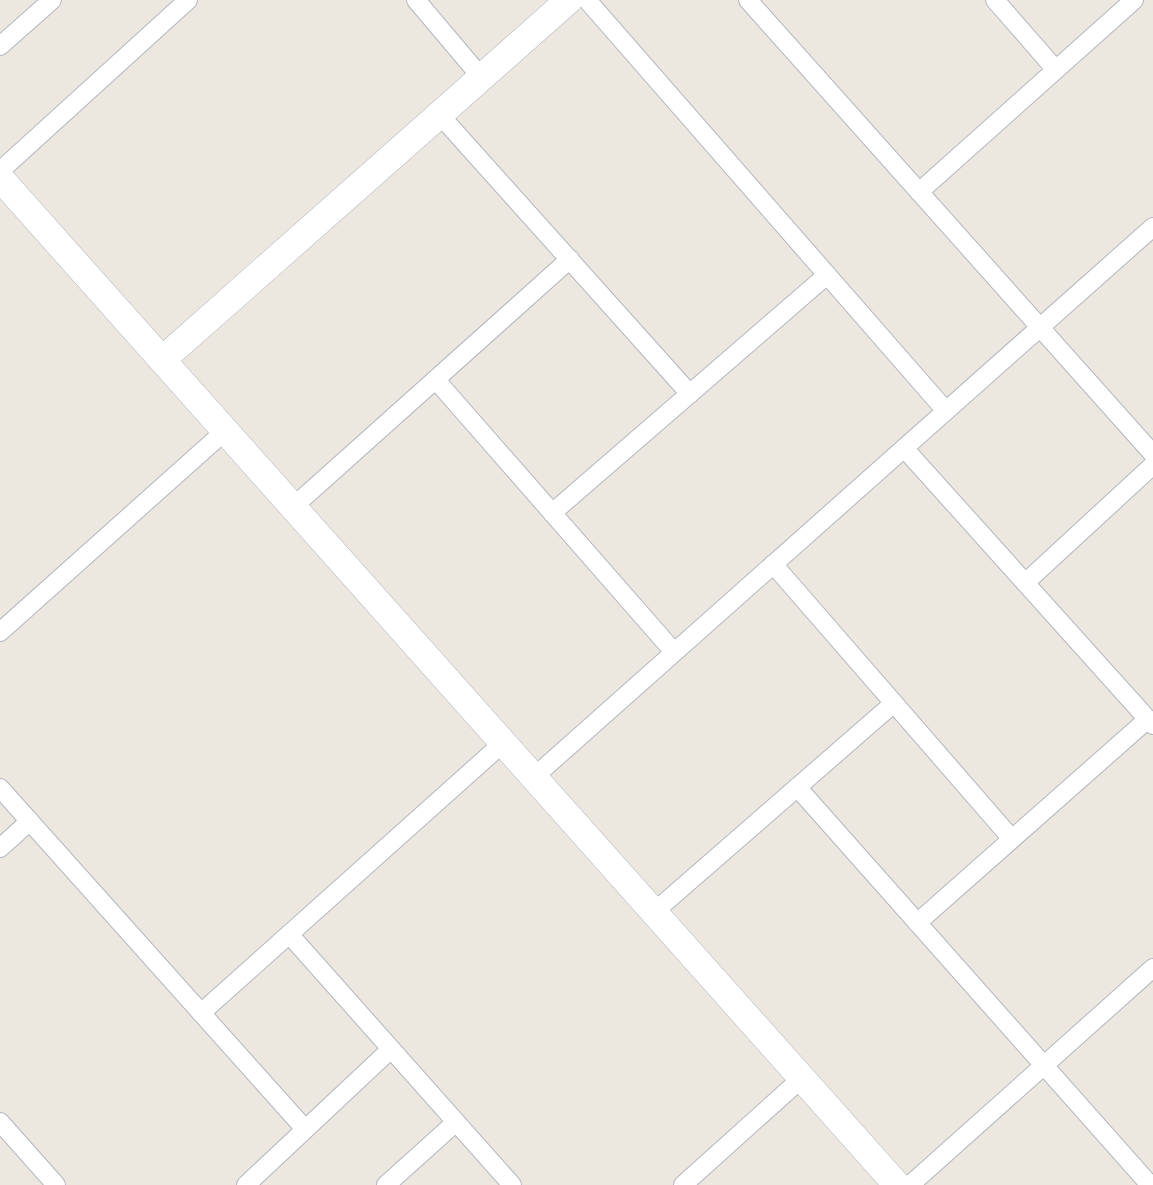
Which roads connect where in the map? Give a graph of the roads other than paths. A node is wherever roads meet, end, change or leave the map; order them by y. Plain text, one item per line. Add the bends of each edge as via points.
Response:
1 (52, 0) edge
2 (188, 0) edge
3 (416, 0) edge
4 (569, 0) edge
5 (587, 0) edge
6 (748, 0) edge
7 (995, 0) edge
8 (1134, 0) edge
9 (0, 46) edge
10 (1056, 70) junction
11 (481, 77) junction
12 (439, 114) junction
13 (0, 171) edge
14 (0, 178) edge
15 (919, 192) junction
16 (1153, 227) edge
17 (570, 260) junction
18 (827, 275) junction
19 (1040, 328) junction
20 (162, 360) junction
21 (436, 380) junction
22 (690, 394) junction
23 (946, 411) junction
24 (225, 431) junction
25 (904, 448) junction
26 (1153, 454) edge
27 (1153, 465) edge
28 (293, 507) junction
29 (552, 513) junction
30 (773, 564) junction
31 (1025, 583) junction
32 (0, 632) edge
33 (674, 652) junction
34 (894, 703) junction
35 (1150, 722) edge
36 (503, 743) junction
37 (534, 777) junction
38 (797, 787) junction
39 (0, 788) edge
40 (30, 821) junction
41 (1012, 839) junction
42 (0, 848) edge
43 (654, 912) junction
44 (917, 923) junction
45 (289, 934) junction
46 (1153, 968) edge
47 (201, 1013) junction
48 (391, 1049) junction
49 (1044, 1066) junction
50 (802, 1078) junction
51 (0, 1122) edge
52 (456, 1122) junction
53 (305, 1129) junction
54 (56, 1185) edge
55 (246, 1185) edge
56 (386, 1185) edge
57 (512, 1185) edge
58 (683, 1185) edge
59 (897, 1185) edge
60 (910, 1185) edge
61 (1150, 1185) edge

1 - 9 street
2 - 13 street
3 - 11 street
4 - 11 street
5 - 18 street
6 - 15 street
7 - 10 street
8 - 10 street
10 - 15 street
11 - 12 street
12 - 17 street
12 - 20 street
14 - 20 street
15 - 19 street
16 - 19 street
17 - 21 street
17 - 22 street
18 - 22 street
18 - 23 street
19 - 23 street
19 - 26 street
20 - 24 street
21 - 28 street
21 - 29 street
22 - 29 street
23 - 25 street
24 - 28 street
24 - 32 street
25 - 30 street
25 - 31 street
27 - 31 street
28 - 36 street
29 - 33 street
30 - 33 street
30 - 34 street
31 - 35 street
33 - 37 street
34 - 38 street
34 - 41 street
35 - 41 street
36 - 37 street
36 - 45 street
37 - 43 street
38 - 43 street
38 - 44 street
39 - 40 street
40 - 42 street
40 - 47 street
41 - 44 street
43 - 50 street
44 - 49 street
45 - 47 street
45 - 48 street
46 - 49 street
47 - 53 street
48 - 52 street
48 - 53 street
49 - 60 street
49 - 61 street
50 - 58 street
50 - 59 street
51 - 54 street
52 - 56 street
52 - 57 street
53 - 55 street

